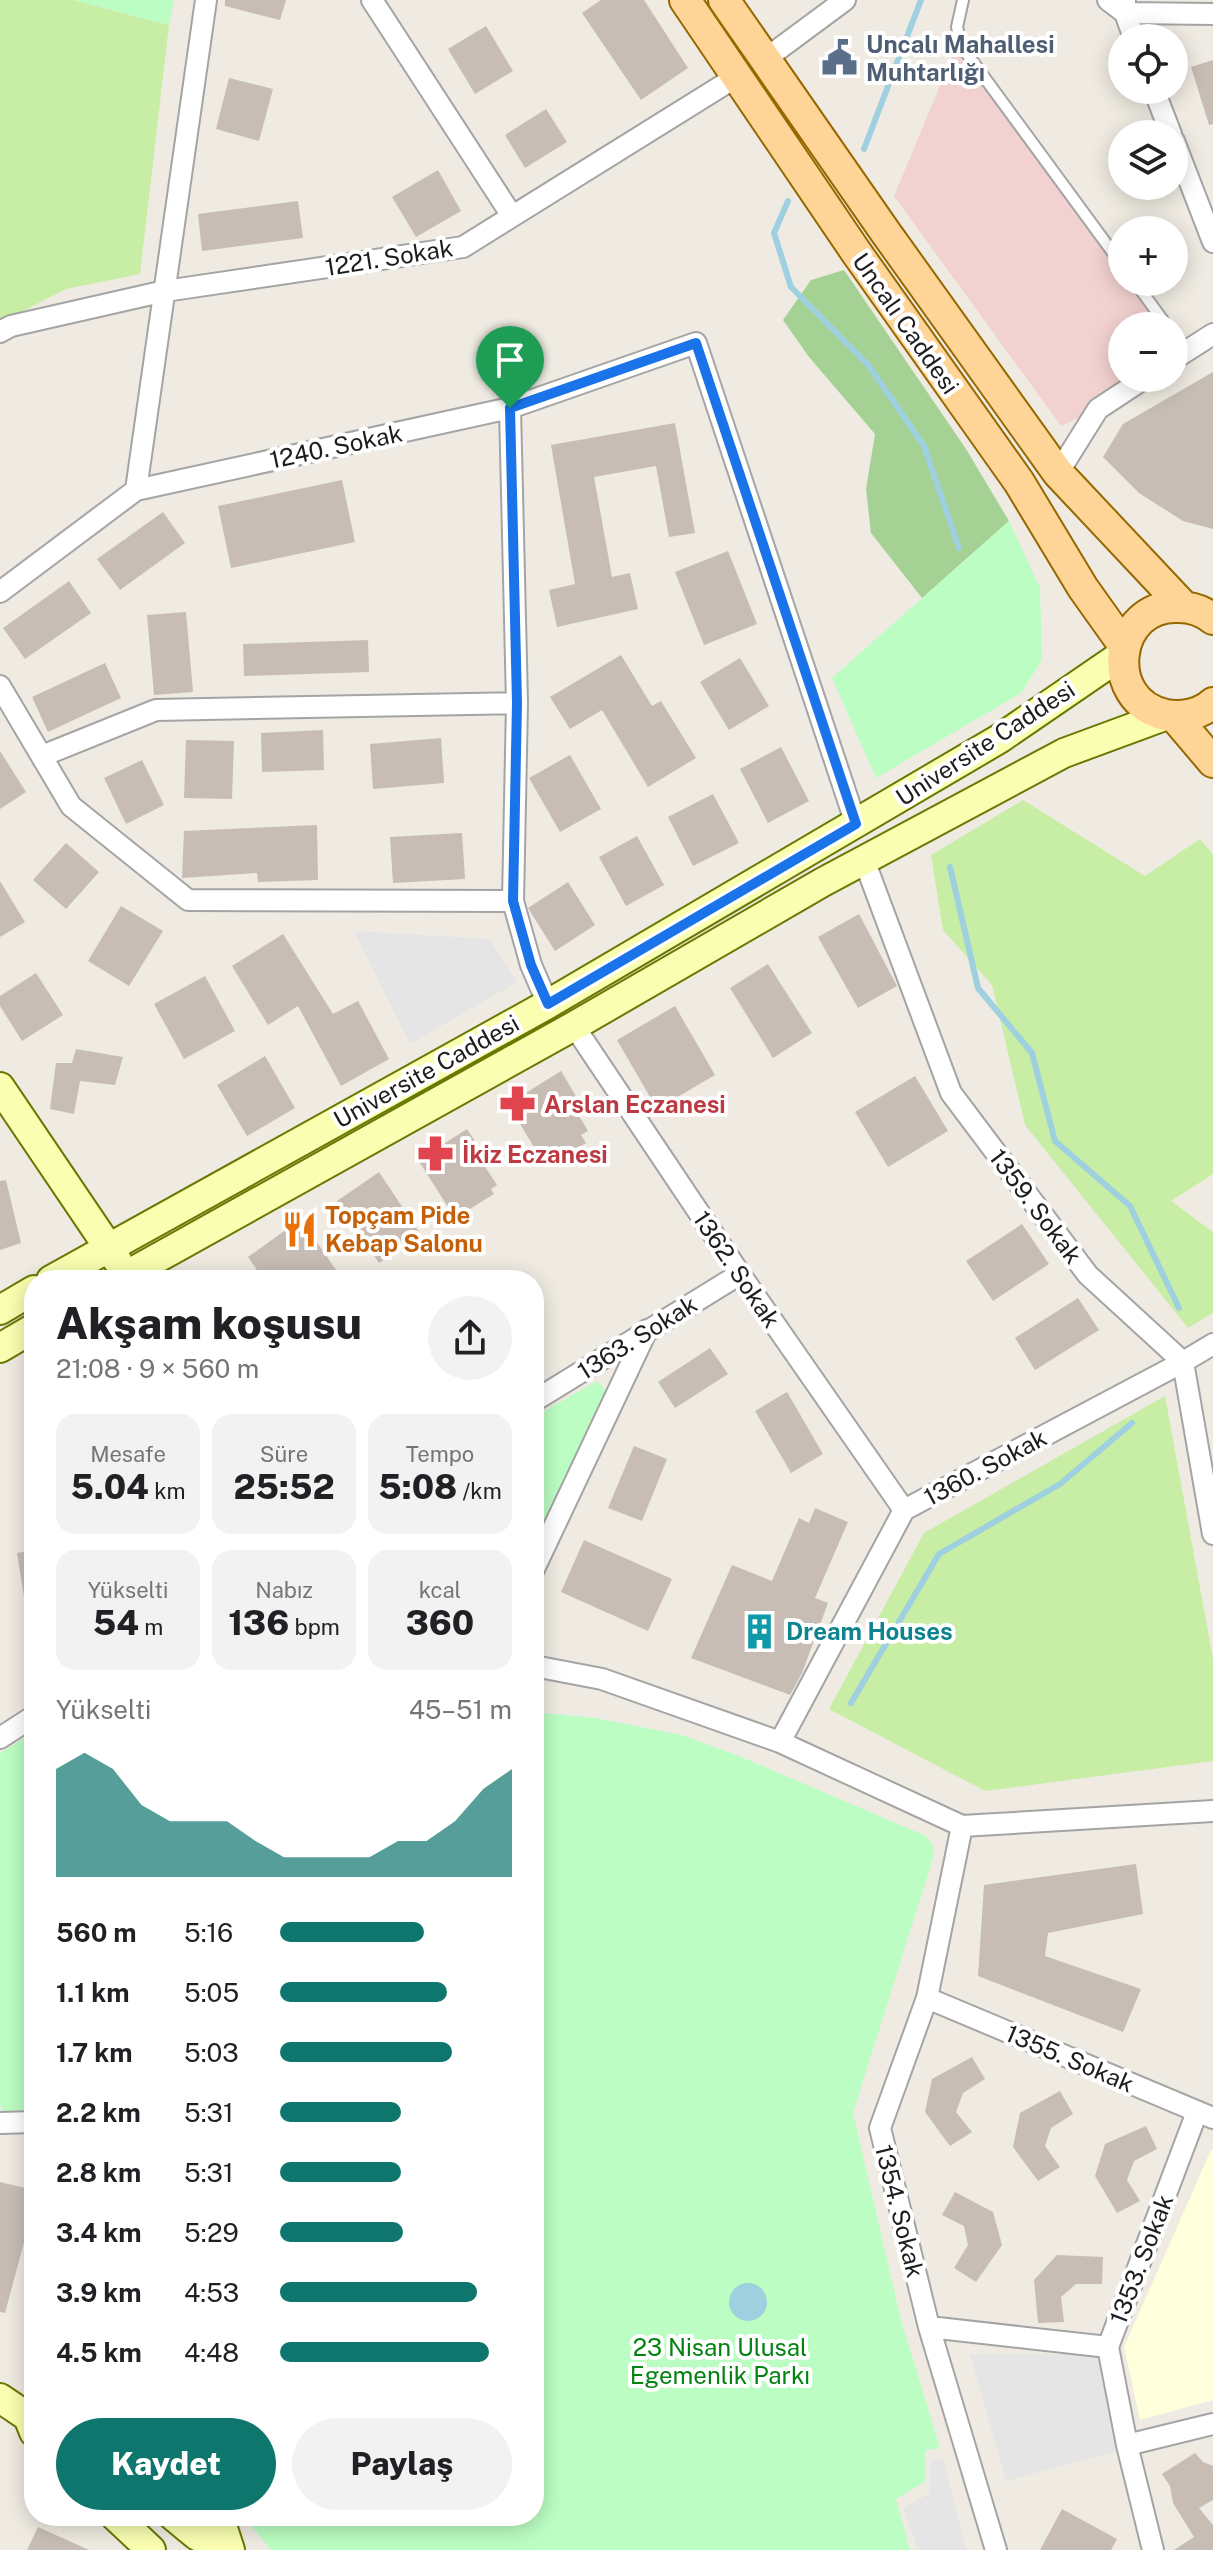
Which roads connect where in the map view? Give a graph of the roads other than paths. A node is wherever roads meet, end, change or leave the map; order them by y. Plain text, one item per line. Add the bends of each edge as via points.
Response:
1 (206, 0) edge
2 (372, 0) edge
3 (685, 0) edge
4 (724, 0) edge
5 (845, 0) edge
6 (963, 0) edge
7 (1119, 4) edge
8 (1213, 14) edge
9 (1128, 24) edge
10 (764, 60) junction
11 (736, 77) junction
12 (1188, 177) edge
13 (512, 216) junction
14 (1213, 242) edge
15 (1108, 246) edge
16 (165, 291) junction
17 (0, 332) edge
18 (1213, 334) edge
19 (1188, 345) edge
20 (1124, 392) edge
21 (510, 408) junction
22 (1058, 473) junction
23 (136, 490) junction
24 (0, 592) edge
25 (1200, 608) edge
26 (1124, 650) junction
27 (0, 686) edge
28 (517, 703) junction
29 (1213, 703) edge
30 (1171, 716) junction
31 (42, 756) junction
32 (1213, 762) edge
33 (856, 824) junction
34 (864, 860) junction
35 (513, 901) junction
36 (548, 1004) junction
37 (574, 1026) junction
38 (0, 1087) edge
39 (107, 1248) junction
40 (68, 1270) edge
41 (121, 1270) edge
42 (140, 1270) edge
43 (740, 1274) junction
44 (24, 1296) edge
45 (0, 1310) edge
46 (647, 1330) junction
47 (24, 1334) edge
48 (1213, 1344) edge
49 (0, 1348) edge
50 (1183, 1362) junction
51 (544, 1395) edge
52 (904, 1510) junction
53 (1213, 1534) edge
54 (544, 1548) edge
55 (544, 1668) edge
56 (24, 1722) edge
57 (0, 1738) edge
58 (780, 1742) junction
59 (1213, 1811) edge
60 (962, 1826) junction
61 (927, 1998) junction
62 (1205, 2115) edge
63 (24, 2122) edge
64 (0, 2123) edge
65 (929, 2327) junction
66 (1108, 2347) junction
67 (0, 2398) edge
68 (24, 2417) edge
69 (1213, 2424) edge
70 (1127, 2445) junction
71 (126, 2526) edge
72 (172, 2526) edge
73 (187, 2526) edge
74 (222, 2526) edge
75 (151, 2550) edge
76 (222, 2550) edge
77 (230, 2550) edge
78 (996, 2550) edge
79 (1153, 2550) edge

1 - 16 street
2 - 13 street
3 - 11 main road, Uncalı Caddesi
4 - 10 main road, Uncalı Caddesi
5 - 10 street
6 - 15 lane via 957,27 962,47
7 - 8 street
7 - 9 street
10 - 22 main road, Uncalı Caddesi
11 - 13 street, 1221. Sokak
11 - 26 main road, Uncalı Caddesi via 1019,482
12 - 14 street
13 - 16 street, 1221. Sokak via 463,247
16 - 17 street, 1221. Sokak
16 - 23 street
18 - 19 street
20 - 22 street via 1098,409
21 - 23 street, 1240. Sokak
21 - 28 street
21 - 33 street, 1240. Sokak via 696,343
22 - 25 main road, Uncalı Caddesi
23 - 24 street, 1240. Sokak
25 - 26 main road via 1154,611 1128,636
26 - 30 main road via 1129,689 1141,703
26 - 33 street, Universite Caddesi via 999,739
27 - 31 street
28 - 31 street via 156,710
28 - 35 street
29 - 30 main road via 1192,715
30 - 32 main road
30 - 34 street, Universite Caddesi via 1064,753
31 - 35 street via 71,806 188,900
33 - 36 street, Universite Caddesi
34 - 37 street, Universite Caddesi
34 - 50 street, 1359. Sokak via 951,1093 1088,1275
35 - 36 street
36 - 39 street, Universite Caddesi
37 - 42 street, Universite Caddesi
37 - 43 street, 1362. Sokak
38 - 39 street
39 - 40 street, Universite Caddesi
39 - 41 street
43 - 46 street, 1363. Sokak
43 - 52 street, 1362. Sokak
44 - 45 street
46 - 51 street, 1363. Sokak
46 - 54 street
47 - 49 street
48 - 50 street, 1360. Sokak
50 - 52 street, 1360. Sokak
50 - 53 street
52 - 58 street, 1360. Sokak
55 - 58 street via 602,1679
56 - 57 street
58 - 60 street
59 - 60 street
60 - 61 street, 1354. Sokak
61 - 62 street, 1355. Sokak
61 - 65 street, 1354. Sokak via 880,2128
62 - 66 street, 1353. Sokak
63 - 64 street
65 - 66 street
65 - 78 street, 1354. Sokak
66 - 70 street, 1353. Sokak
67 - 68 street
69 - 70 street
70 - 79 street, 1353. Sokak
71 - 75 street
72 - 75 street
73 - 76 street
74 - 77 street

